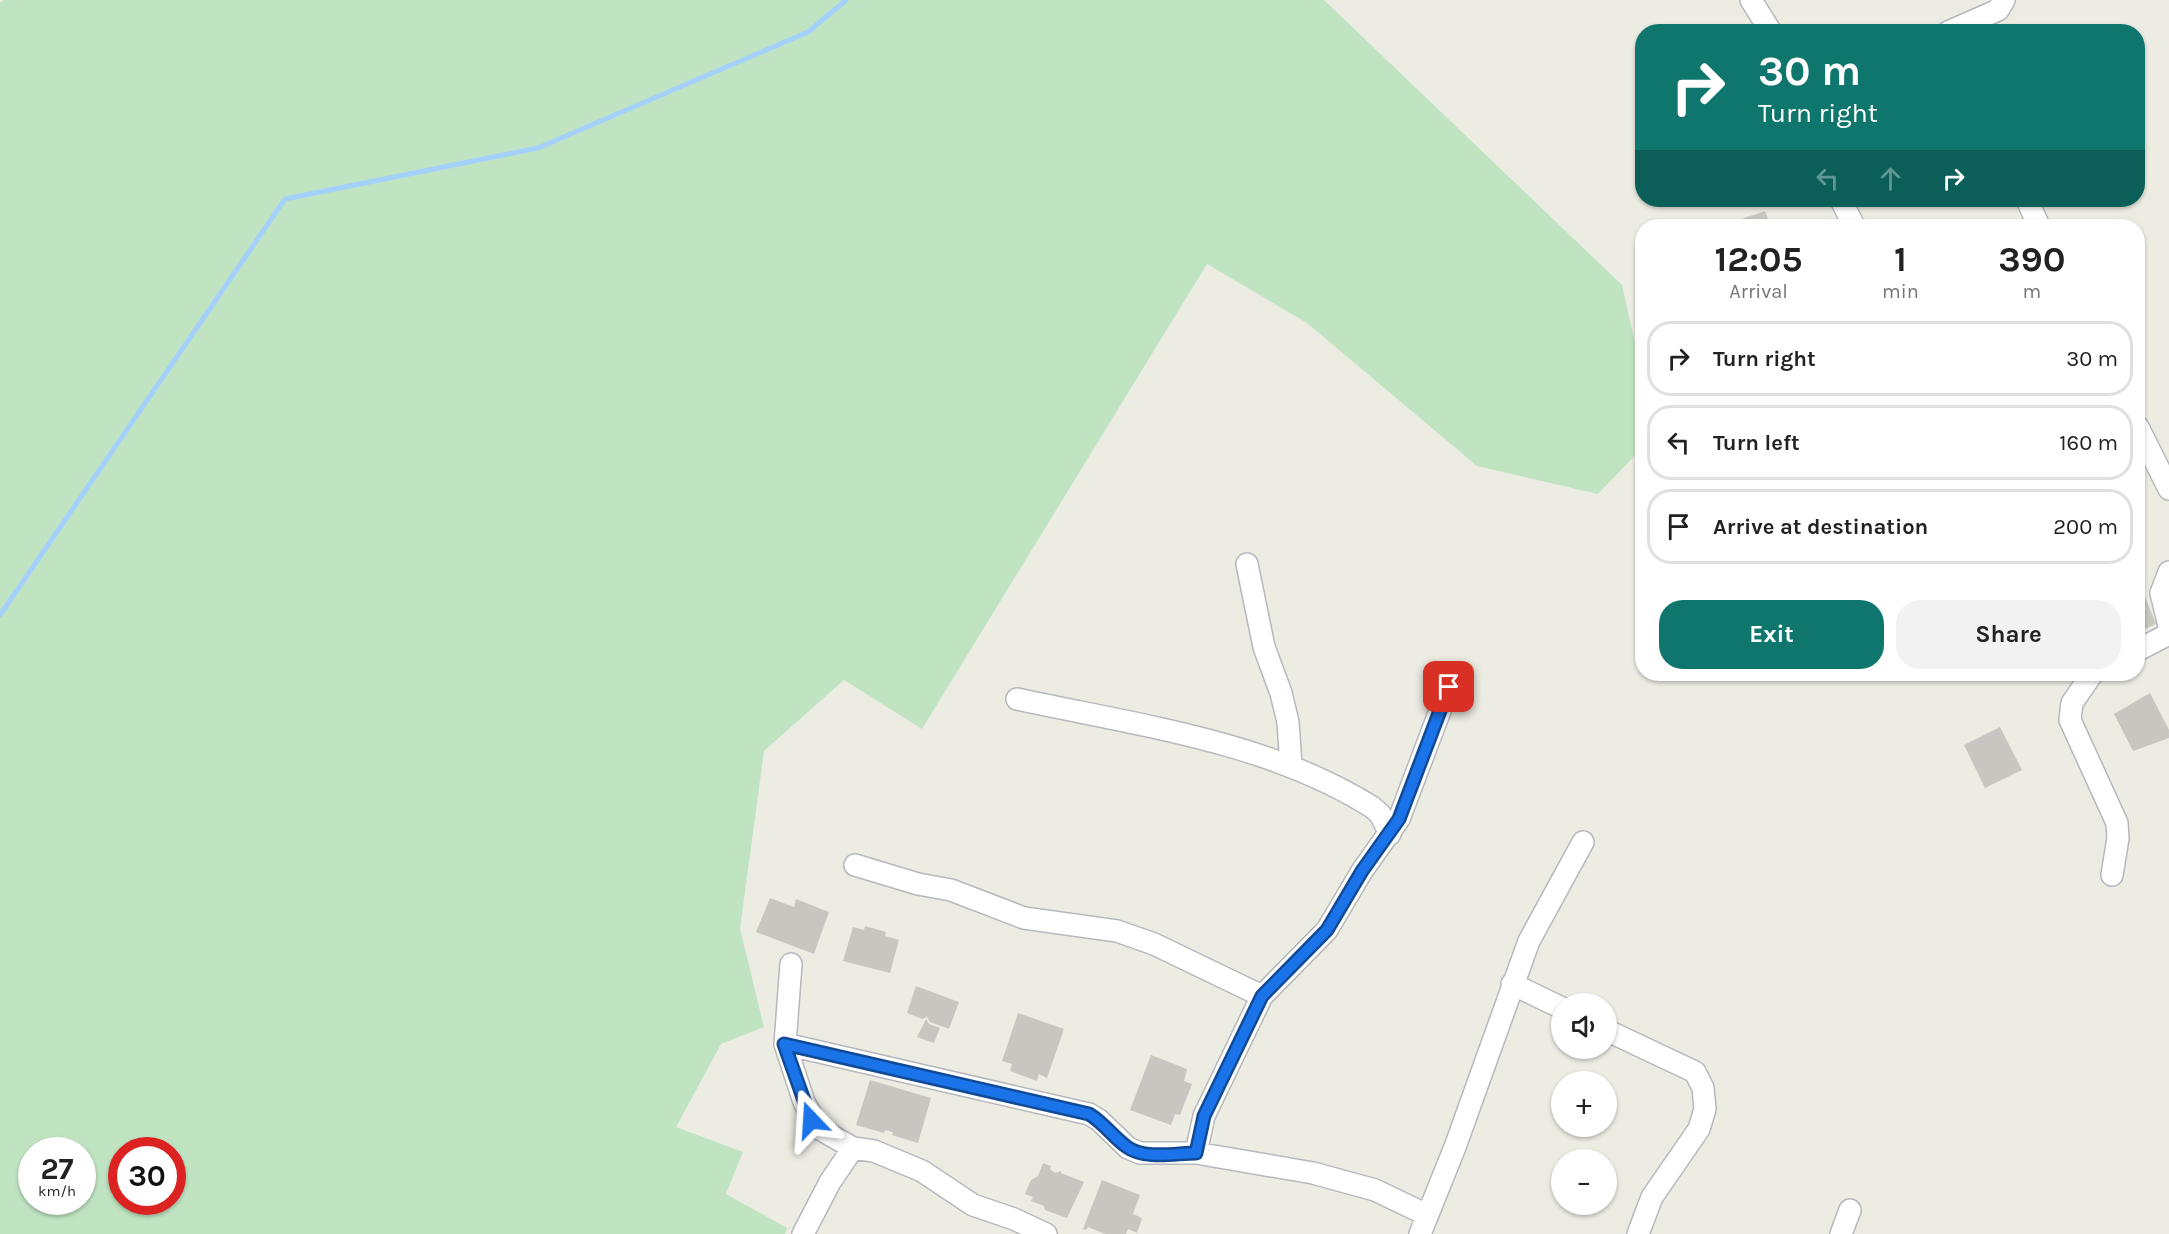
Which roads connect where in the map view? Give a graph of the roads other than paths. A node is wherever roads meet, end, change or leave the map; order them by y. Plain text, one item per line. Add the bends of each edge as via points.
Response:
1 (1751, 0) edge
2 (2004, 0) edge
3 (1987, 23) edge
4 (1766, 24) edge
5 (2145, 441) edge
6 (2169, 489) edge
7 (1247, 564) dead end
8 (2169, 572) edge
9 (2169, 626) edge
10 (2169, 634) edge
11 (2145, 646) edge
12 (2087, 681) edge
13 (1449, 687) dead end
14 (1017, 699) dead end
15 (1291, 765) junction
16 (1389, 834) junction
17 (1583, 842) dead end
18 (855, 865) dead end
19 (2112, 875) dead end
20 (791, 964) dead end
21 (1512, 984) junction
22 (1262, 996) junction
23 (1551, 1003) edge
24 (1617, 1035) edge
25 (784, 1044) junction
26 (853, 1148) junction
27 (1196, 1153) junction
28 (1850, 1210) dead end
29 (1424, 1225) edge
30 (803, 1234) edge
31 (1046, 1234) edge
32 (1638, 1234) edge
33 (1841, 1234) edge

1 - 4 street
2 - 3 street
5 - 6 street
7 - 15 street via 1264,647 1288,722
8 - 9 street via 2161,593
10 - 11 street
12 - 19 street via 2072,703 2070,720 2117,823
13 - 16 street via 1405,808
14 - 15 street via 1195,738
15 - 16 street via 1372,807 1380,814
16 - 22 street via 1327,930
17 - 21 street via 1529,941
18 - 22 street via 951,890 1024,918 1117,931 1154,944
20 - 25 street
21 - 23 street
21 - 29 street
22 - 27 street via 1204,1116
24 - 32 street via 1695,1072 1703,1088 1705,1109 1699,1129 1652,1197
25 - 26 street via 811,1120
25 - 27 street via 1089,1114 1128,1148 1140,1153
26 - 30 street
26 - 31 street via 874,1151 922,1171 972,1205
27 - 29 street via 1375,1190
28 - 33 street

